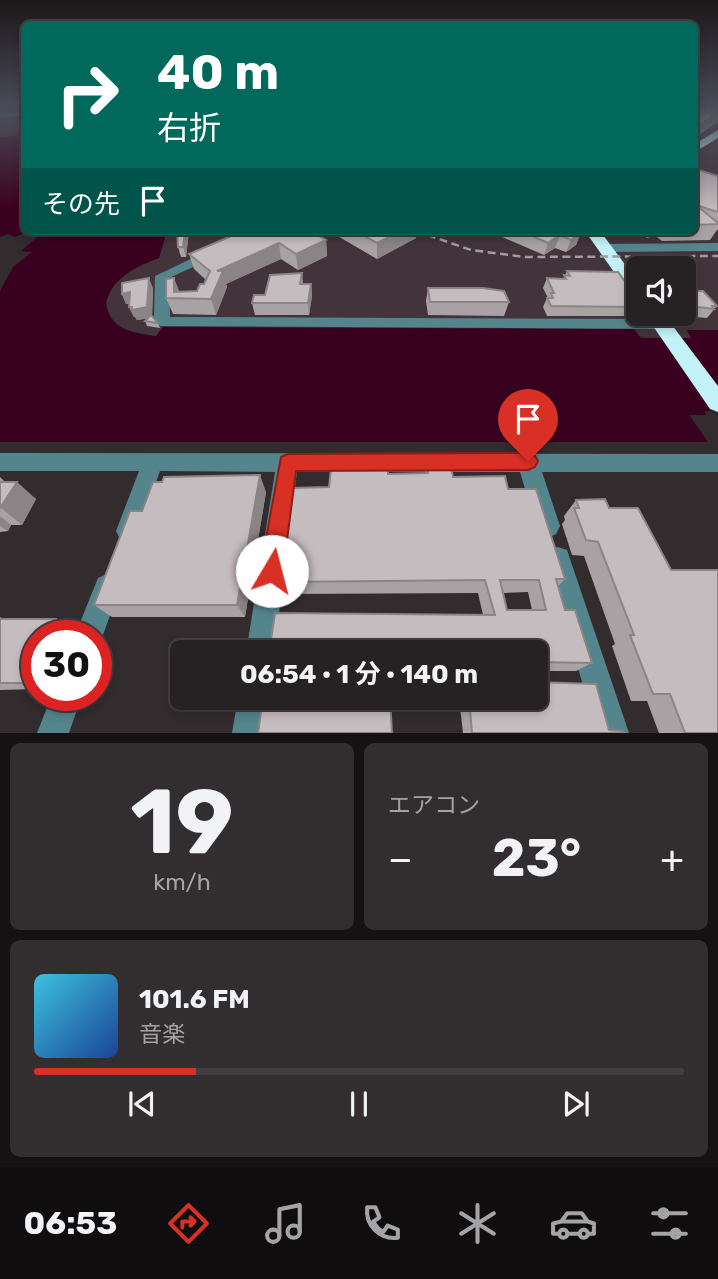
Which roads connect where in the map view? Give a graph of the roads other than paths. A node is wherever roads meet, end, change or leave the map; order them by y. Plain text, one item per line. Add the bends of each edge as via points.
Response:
1 (596, 235) edge
2 (227, 247) edge
3 (718, 247) edge
4 (604, 248) junction
5 (626, 278) edge
6 (626, 326) edge
7 (663, 326) edge
8 (718, 403) edge
9 (528, 461) junction
10 (0, 462) edge
11 (153, 462) junction
12 (288, 463) junction
13 (718, 463) edge
14 (95, 620) edge
15 (262, 640) edge
16 (251, 710) edge
17 (61, 711) edge
18 (53, 733) edge
19 (248, 733) edge
20 (612, 733) edge

1 - 4 highway
2 - 6 street via 162,276 162,317 166,322
3 - 4 street
4 - 5 highway
7 - 8 highway
9 - 12 street
9 - 13 street
9 - 20 street
10 - 11 street
11 - 12 street
11 - 14 street
12 - 15 street
16 - 19 street
17 - 18 street

